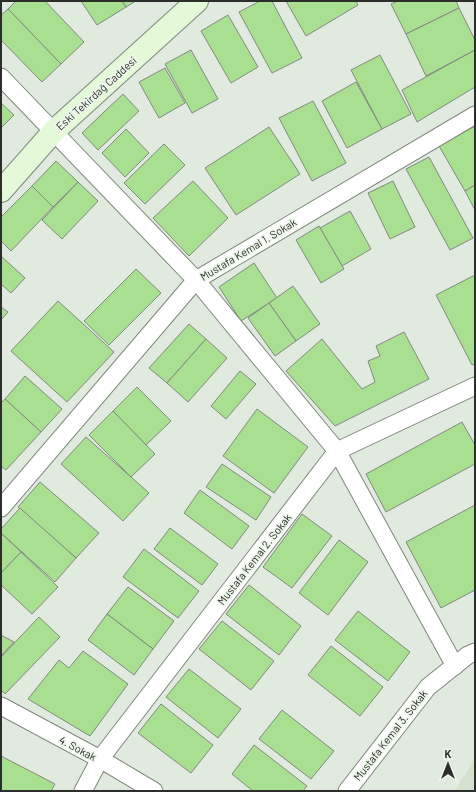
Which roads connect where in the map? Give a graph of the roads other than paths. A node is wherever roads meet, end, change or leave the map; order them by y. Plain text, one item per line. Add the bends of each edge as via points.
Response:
1 (197, 1) edge
2 (1, 77) edge
3 (475, 115) edge
4 (54, 131) junction
5 (1, 191) edge
6 (196, 280) junction
7 (475, 386) edge
8 (337, 451) junction
9 (1, 508) edge
10 (475, 652) edge
11 (455, 666) junction
12 (1, 706) edge
13 (100, 759) junction
14 (83, 791) edge
15 (154, 791) edge
16 (347, 791) edge

1 - 4 street, Eski Tekirdağ Caddesi
2 - 4 street
3 - 6 street, Mustafa Kemal 1. Sokak
4 - 5 street, Eski Tekirdağ Caddesi
4 - 6 street
6 - 8 street
6 - 9 street, Mustafa Kemal 1. Sokak
7 - 8 street, Mustafa Kemal 2. Sokak
8 - 11 street
8 - 13 street, Mustafa Kemal 2. Sokak
10 - 11 street, Mustafa Kemal 3. Sokak
11 - 16 street, Mustafa Kemal 3. Sokak via 428,687
12 - 13 street, 4. Sokak
13 - 14 street, Mustafa Kemal 2. Sokak
13 - 15 street, 4. Sokak

